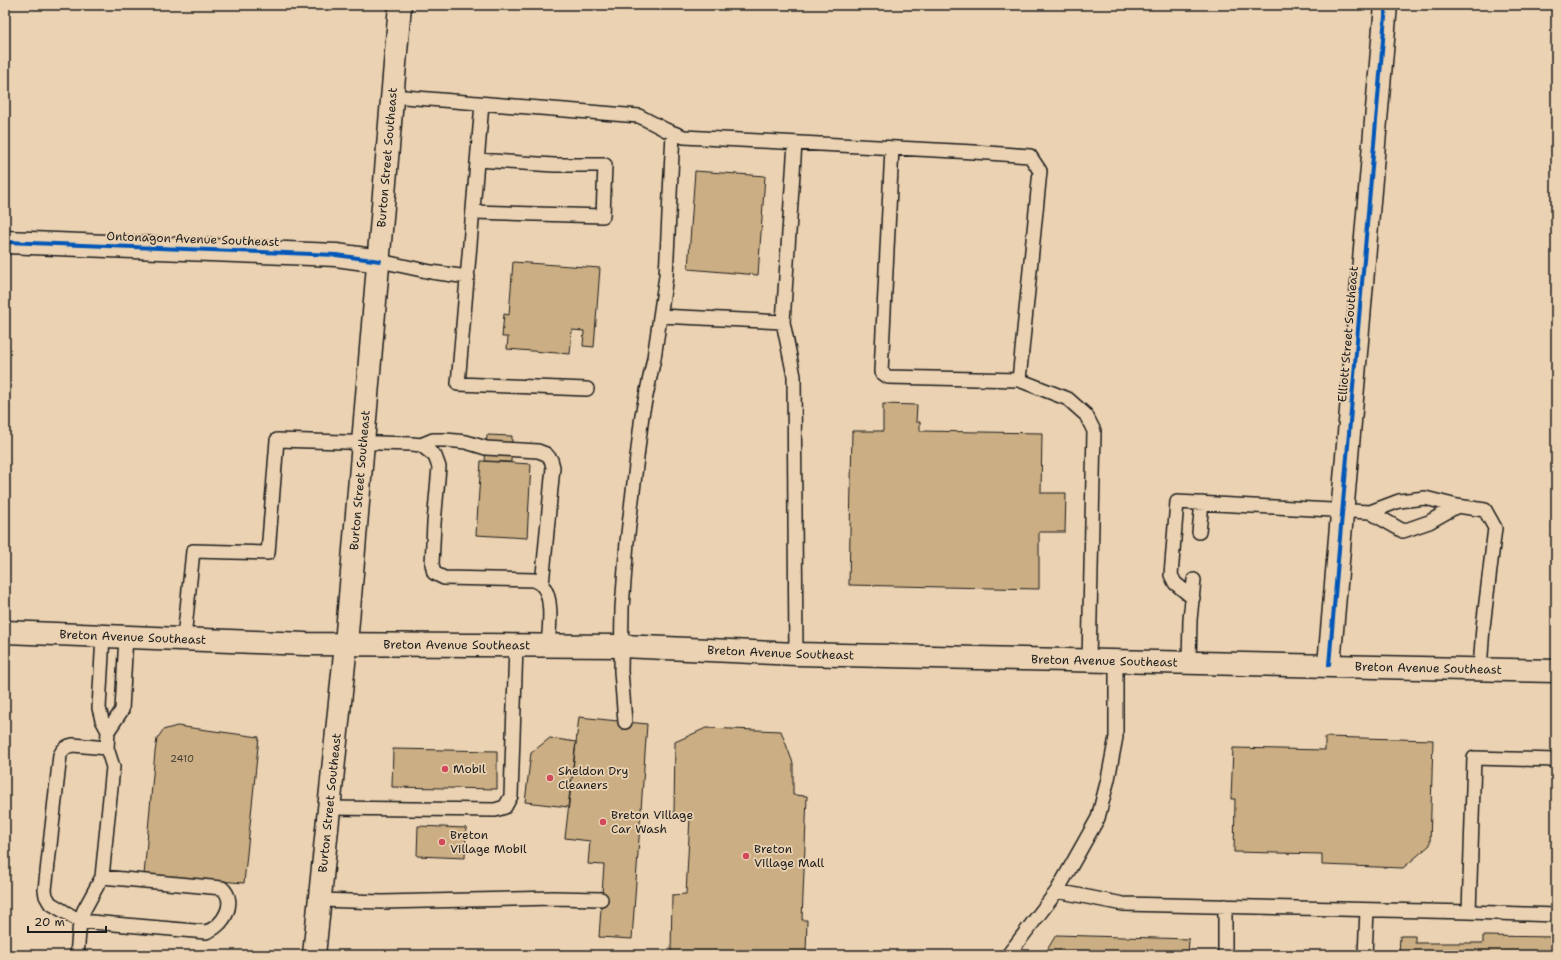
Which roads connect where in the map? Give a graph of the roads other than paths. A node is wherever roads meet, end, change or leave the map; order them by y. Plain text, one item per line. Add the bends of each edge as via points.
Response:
1 (400, 5) edge
2 (1386, 5) edge
3 (392, 96) junction
4 (482, 104) junction
5 (673, 133) junction
6 (794, 143) junction
7 (892, 148) junction
8 (478, 160) junction
9 (473, 212) junction
10 (5, 242) edge
11 (380, 261) junction
12 (468, 277) junction
13 (660, 316) junction
14 (783, 322) junction
15 (1019, 380) junction
16 (587, 390) dead end
17 (362, 442) junction
18 (421, 445) junction
19 (1202, 503) junction
20 (1457, 506) junction
21 (1342, 510) junction
22 (1370, 512) junction
23 (1199, 532) dead end
24 (1194, 580) dead end
25 (542, 585) junction
26 (1193, 598) junction
27 (5, 632) edge
28 (103, 636) junction
29 (126, 636) junction
30 (184, 638) junction
31 (346, 644) junction
32 (516, 646) junction
33 (548, 646) junction
34 (622, 646) junction
35 (796, 654) junction
36 (1089, 661) junction
37 (1116, 661) junction
38 (1189, 662) junction
39 (1329, 665) junction
40 (1480, 669) junction
41 (1556, 671) edge
42 (625, 722) dead end
43 (108, 731) junction
44 (107, 748) junction
45 (1556, 760) edge
46 (328, 808) junction
47 (102, 878) junction
48 (1057, 891) junction
49 (602, 899) dead end
50 (320, 900) junction
51 (1225, 906) junction
52 (1367, 910) junction
53 (1469, 912) junction
54 (1556, 915) edge
55 (80, 921) junction
56 (77, 955) edge
57 (314, 955) edge
58 (1008, 955) edge
59 (1225, 955) edge
60 (1365, 955) edge

1 - 3 main road, Burton Street Southeast
2 - 21 main road, Elliott Street Southeast
3 - 4 lane
3 - 11 main road, Burton Street Southeast
4 - 5 lane via 639,116
4 - 8 lane
5 - 6 lane via 684,137
5 - 13 lane via 666,276
6 - 7 lane
6 - 14 lane
7 - 15 lane via 881,372 888,377
7 - 15 lane via 1030,156 1040,171
8 - 9 lane
8 - 9 lane via 554,165 605,165 603,216
9 - 12 lane
10 - 11 main road, Ontonagon Avenue Southeast via 336,255
11 - 12 lane
11 - 17 main road, Burton Street Southeast
12 - 16 lane via 458,384
13 - 14 lane
13 - 34 lane via 642,415 622,608
14 - 35 lane via 794,376
15 - 36 lane via 1068,399 1086,415 1094,431
17 - 18 lane
17 - 30 lane via 277,440 268,553 193,551
17 - 31 main road, Burton Street Southeast
18 - 25 lane via 435,456 439,467 432,564 434,574 444,578 534,580
18 - 25 lane via 433,440 446,440 486,448 538,451 546,454 551,460 552,467
19 - 21 lane
19 - 23 lane
19 - 26 lane via 1177,502 1171,575 1175,583
20 - 22 lane via 1425,498 1399,501
20 - 22 lane via 1429,522 1403,531
20 - 40 lane via 1485,510 1495,528
21 - 22 lane
21 - 39 main road, Elliott Street Southeast
24 - 26 lane
25 - 33 lane via 550,606
26 - 38 lane
27 - 28 main road, Breton Avenue Southeast
28 - 29 main road, Breton Avenue Southeast
28 - 43 lane via 99,708
29 - 30 main road, Breton Avenue Southeast
29 - 43 lane via 122,710
30 - 31 main road, Breton Avenue Southeast
31 - 32 main road, Breton Avenue Southeast
31 - 46 main road, Burton Street Southeast
32 - 33 main road, Breton Avenue Southeast
32 - 46 lane via 511,796 505,807 495,810
33 - 34 main road, Breton Avenue Southeast
34 - 35 main road, Breton Avenue Southeast
34 - 42 lane
35 - 36 main road, Breton Avenue Southeast
36 - 37 main road, Breton Avenue Southeast
37 - 38 main road, Breton Avenue Southeast
37 - 48 lane via 1116,737 1098,818
38 - 39 main road, Breton Avenue Southeast
39 - 40 main road, Breton Avenue Southeast
40 - 41 main road, Breton Avenue Southeast
43 - 44 lane
44 - 47 lane via 113,767
44 - 55 lane via 72,745 62,750 60,755 45,890 50,903
45 - 53 lane via 1474,758
46 - 50 main road, Burton Street Southeast
47 - 55 lane
47 - 55 lane via 222,888 228,896 227,911 219,925 206,932
48 - 51 lane via 1123,904
48 - 58 lane
49 - 50 lane via 525,898 382,902
50 - 57 main road, Burton Street Southeast
51 - 52 lane
51 - 59 lane
52 - 53 lane
52 - 60 lane
53 - 54 lane
55 - 56 lane

